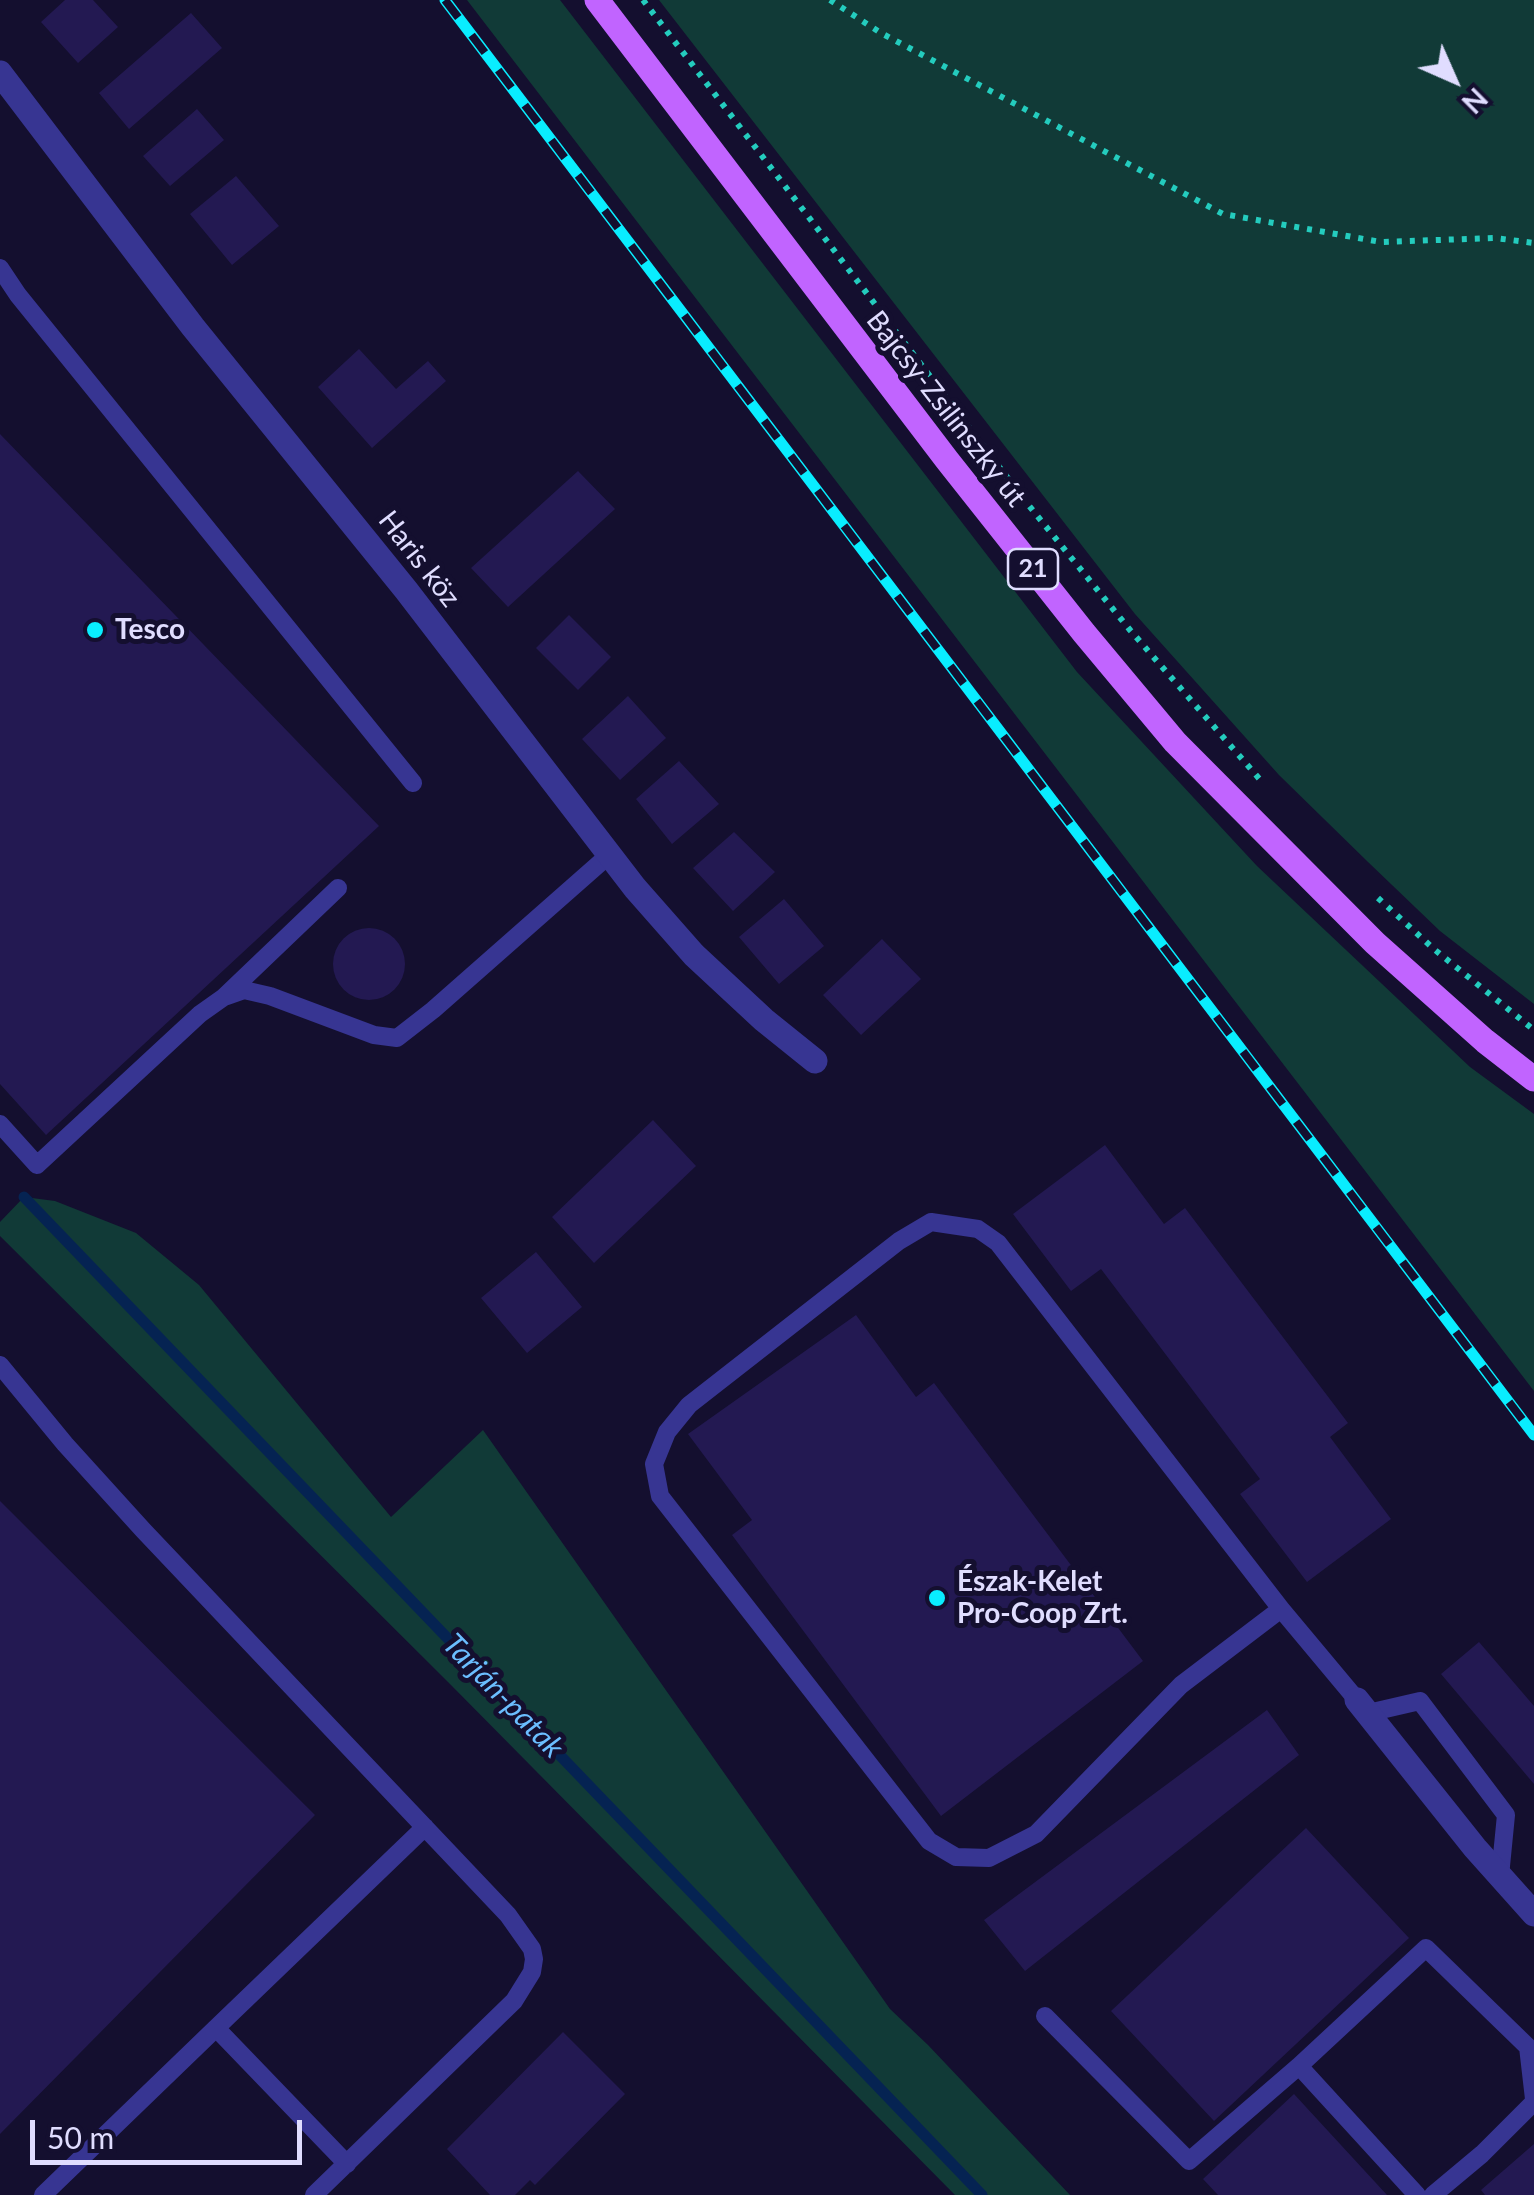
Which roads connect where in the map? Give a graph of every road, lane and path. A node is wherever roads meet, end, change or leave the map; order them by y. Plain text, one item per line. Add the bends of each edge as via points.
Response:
1 (596, 0) edge
2 (644, 0) edge
3 (830, 0) edge
4 (0, 73) edge
5 (1534, 243) edge
6 (0, 268) edge
7 (412, 784) dead end
8 (1267, 787) dead end
9 (609, 855) junction
10 (338, 888) dead end
11 (1369, 889) dead end
12 (224, 997) junction
13 (1534, 1030) edge
14 (815, 1061) dead end
15 (1534, 1079) edge
16 (0, 1124) edge
17 (0, 1365) edge
18 (1281, 1608) junction
19 (1362, 1706) junction
20 (426, 1827) junction
21 (1500, 1876) junction
22 (1534, 1914) edge
23 (1045, 2016) dead end
24 (216, 2028) junction
25 (1531, 2045) edge
26 (1299, 2066) junction
27 (1534, 2101) edge
28 (347, 2164) junction
29 (43, 2195) edge
30 (314, 2195) edge
31 (1417, 2195) edge
32 (1433, 2195) edge

1 - 15 main road, Bajcsy-Zsilinszky út / 21 via 947,460 1175,742 1375,943
2 - 8 path via 1026,502
3 - 5 path via 1224,214 1381,242
4 - 9 street, Haris köz
6 - 7 lane
9 - 12 lane via 397,1038 270,996 244,990
9 - 14 street, Haris köz via 694,955
10 - 12 lane
11 - 13 path
12 - 16 lane via 37,1165
17 - 20 lane via 143,1530
18 - 18 lane via 998,1243 978,1229 931,1222 899,1241 689,1405 654,1464 660,1496 929,1841 956,1857 989,1858 1036,1834 1181,1685
18 - 19 lane
19 - 21 street
19 - 21 lane via 1420,1701 1506,1815
20 - 24 lane
20 - 28 lane via 526,1938 532,1972 514,2001
21 - 22 street
23 - 26 lane via 1190,2161
24 - 28 lane
24 - 29 lane
25 - 26 lane via 1426,1948
25 - 27 lane
26 - 31 lane
27 - 32 lane
28 - 30 lane

